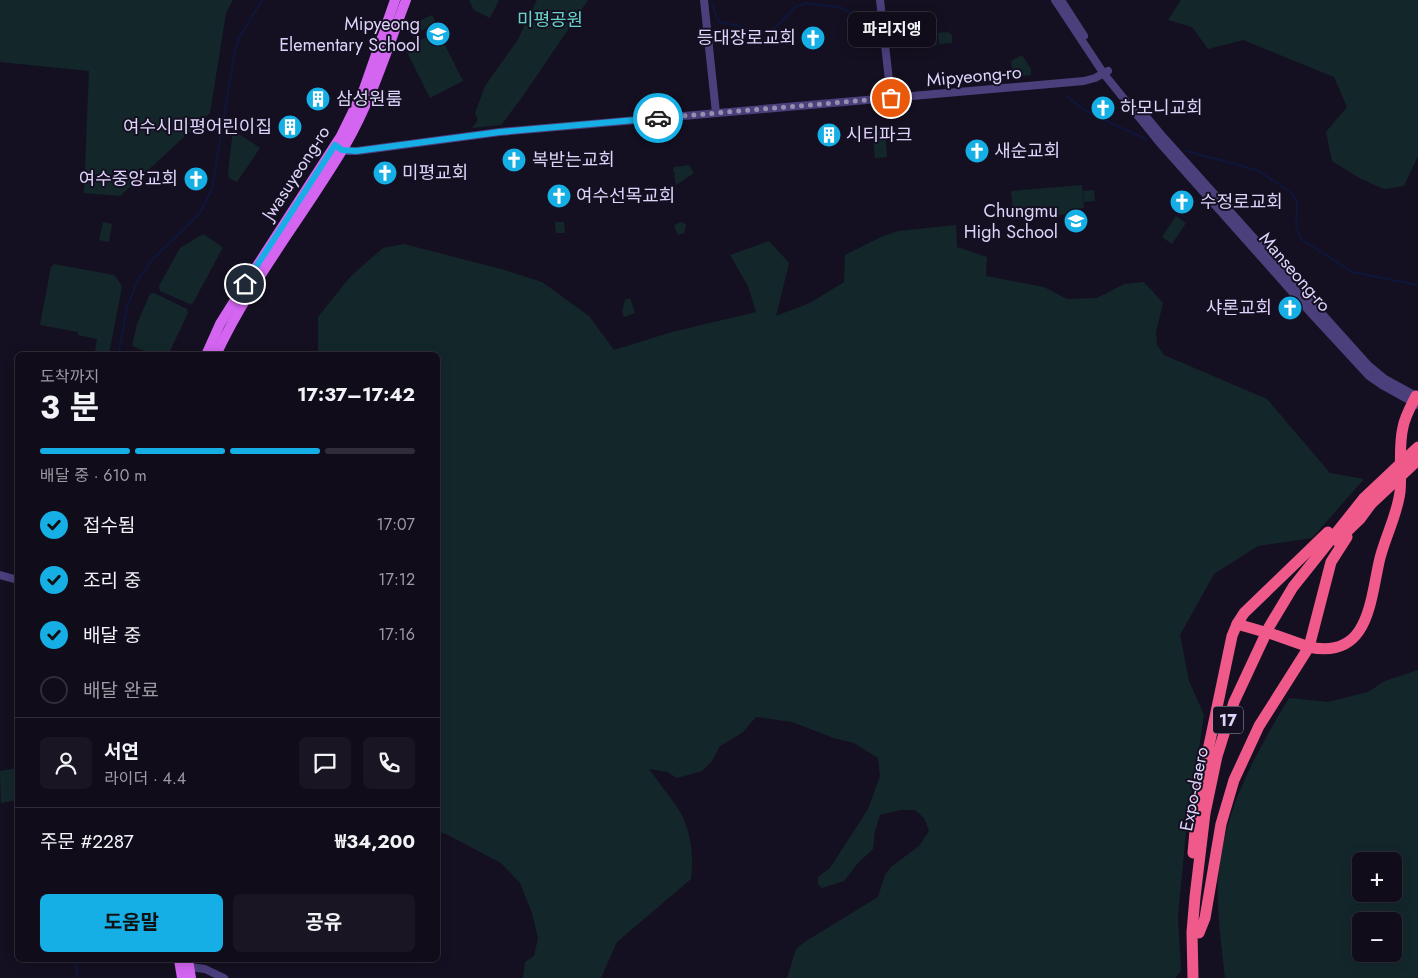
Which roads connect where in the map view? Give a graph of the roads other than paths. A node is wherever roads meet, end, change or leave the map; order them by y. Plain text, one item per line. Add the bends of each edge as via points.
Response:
1 (395, 0) edge
2 (406, 0) edge
3 (704, 0) edge
4 (880, 0) edge
5 (1055, 0) edge
6 (1061, 0) edge
7 (1106, 73) junction
8 (891, 98) junction
9 (358, 113) junction
10 (716, 113) junction
11 (338, 147) junction
12 (207, 352) edge
13 (218, 352) edge
14 (1416, 400) edge
15 (1418, 447) edge
16 (1418, 460) edge
17 (1367, 501) junction
18 (1356, 515) junction
19 (0, 575) edge
20 (15, 579) edge
21 (1237, 624) junction
22 (1309, 648) junction
23 (1196, 933) junction
24 (179, 962) edge
25 (189, 964) edge
26 (182, 978) edge
27 (191, 978) edge
28 (224, 978) edge
29 (1194, 978) edge
30 (1202, 978) edge

1 - 9 main road, Jwasuyeong-ro
2 - 9 main road, Jwasuyeong-ro
3 - 10 street
4 - 8 street
5 - 7 street, Manseong-ro
6 - 7 street, Manseong-ro
7 - 8 street, Mipyeong-ro via 1084,81
7 - 14 street, Manseong-ro via 1368,365
8 - 10 street, Mipyeong-ro
9 - 11 main road, Jwasuyeong-ro
10 - 11 street, Mipyeong-ro via 490,133 364,150
11 - 12 main road, Jwasuyeong-ro via 235,300
11 - 13 main road, Jwasuyeong-ro via 241,306
14 - 22 highway via 1405,417 1400,491 1364,624 1355,637 1337,648
15 - 17 highway, 17, bridge
16 - 17 highway, 17, bridge
17 - 18 highway, Expo-daero / 17
18 - 21 highway via 1244,613
18 - 22 highway via 1331,562
18 - 23 highway, Expo-daero / 17 via 1293,587 1269,627 1234,702 1217,756 1205,813 1195,897
19 - 20 street
21 - 22 highway, bridge via 1275,634
21 - 23 highway via 1198,798 1188,898
22 - 23 highway via 1259,726 1234,780 1221,824 1205,918
23 - 29 highway, Expo-daero / 17
23 - 30 highway, Expo-daero / 17
24 - 26 main road
25 - 27 main road
25 - 28 street

